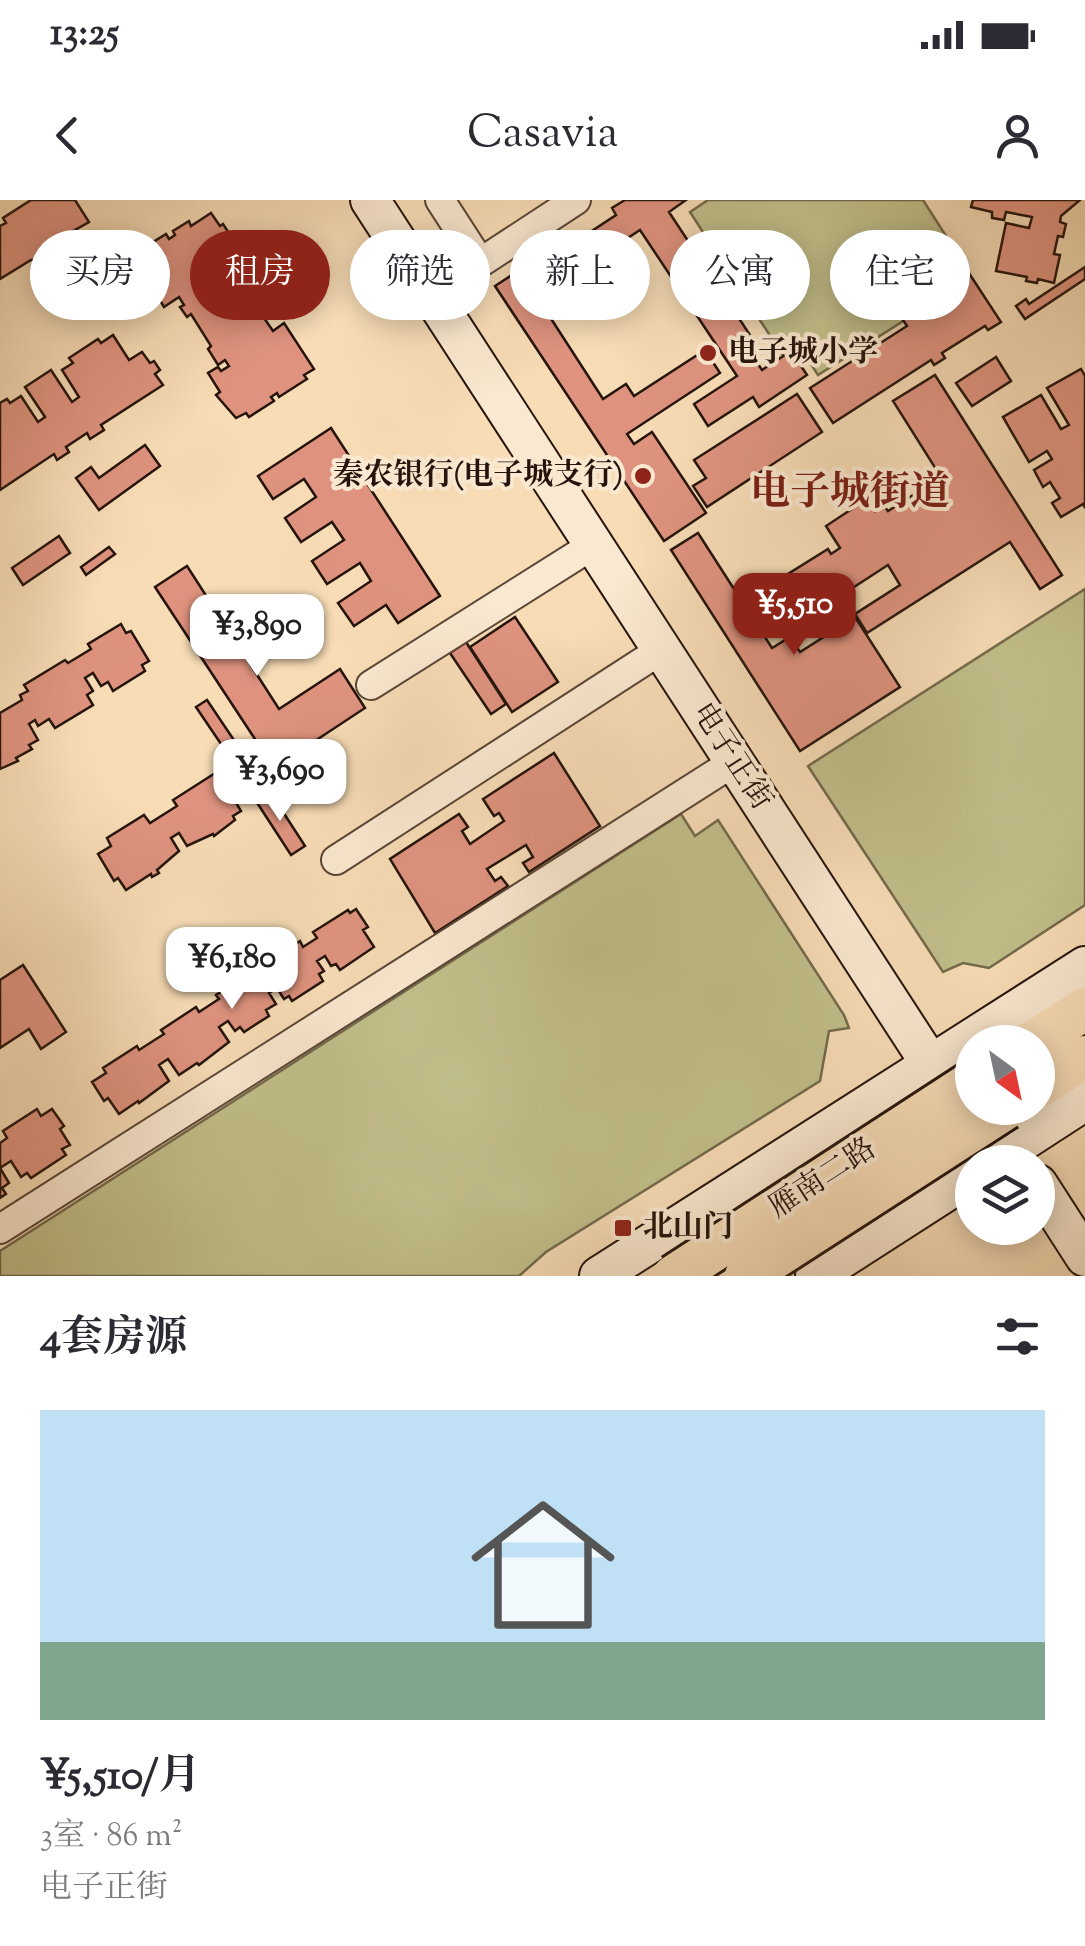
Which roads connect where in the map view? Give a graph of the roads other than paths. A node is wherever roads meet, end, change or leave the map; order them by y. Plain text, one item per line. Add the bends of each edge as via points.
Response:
1 (370, 200) edge
2 (399, 200) edge
3 (440, 200) edge
4 (576, 200) edge
5 (402, 230) edge
6 (420, 230) edge
7 (445, 230) edge
8 (490, 256) edge
9 (475, 320) edge
10 (480, 320) edge
11 (593, 545) junction
12 (661, 650) junction
13 (371, 684) dead end
14 (734, 762) junction
15 (336, 860) dead end
16 (1085, 966) edge
17 (1085, 1009) edge
18 (1013, 1025) edge
19 (1055, 1028) edge
20 (1085, 1056) edge
21 (955, 1068) edge
22 (955, 1068) edge
23 (955, 1072) edge
24 (955, 1072) edge
25 (1055, 1076) edge
26 (1085, 1101) edge
27 (1013, 1145) edge
28 (955, 1174) edge
29 (955, 1185) edge
30 (1055, 1210) edge
31 (0, 1229) edge
32 (1047, 1245) edge
33 (1085, 1257) edge
34 (599, 1276) edge
35 (674, 1276) edge
36 (746, 1276) edge
37 (814, 1276) edge
38 (1067, 1276) edge

1 - 5 main road, 电子正街
2 - 6 main road, 电子正街
3 - 7 street
4 - 8 street
9 - 11 main road, 电子正街
10 - 21 main road, 电子正街
11 - 12 main road, 电子正街
11 - 13 street
12 - 14 main road, 电子正街
12 - 15 street
14 - 22 main road, 电子正街
14 - 31 street
16 - 18 main road
17 - 19 main road
20 - 25 main road
23 - 34 main road via 883,1092
24 - 35 main road, 雁南二路, bridge
26 - 27 main road
28 - 36 main road, 雁南二路, bridge
29 - 37 main road
30 - 33 main road
32 - 38 main road

